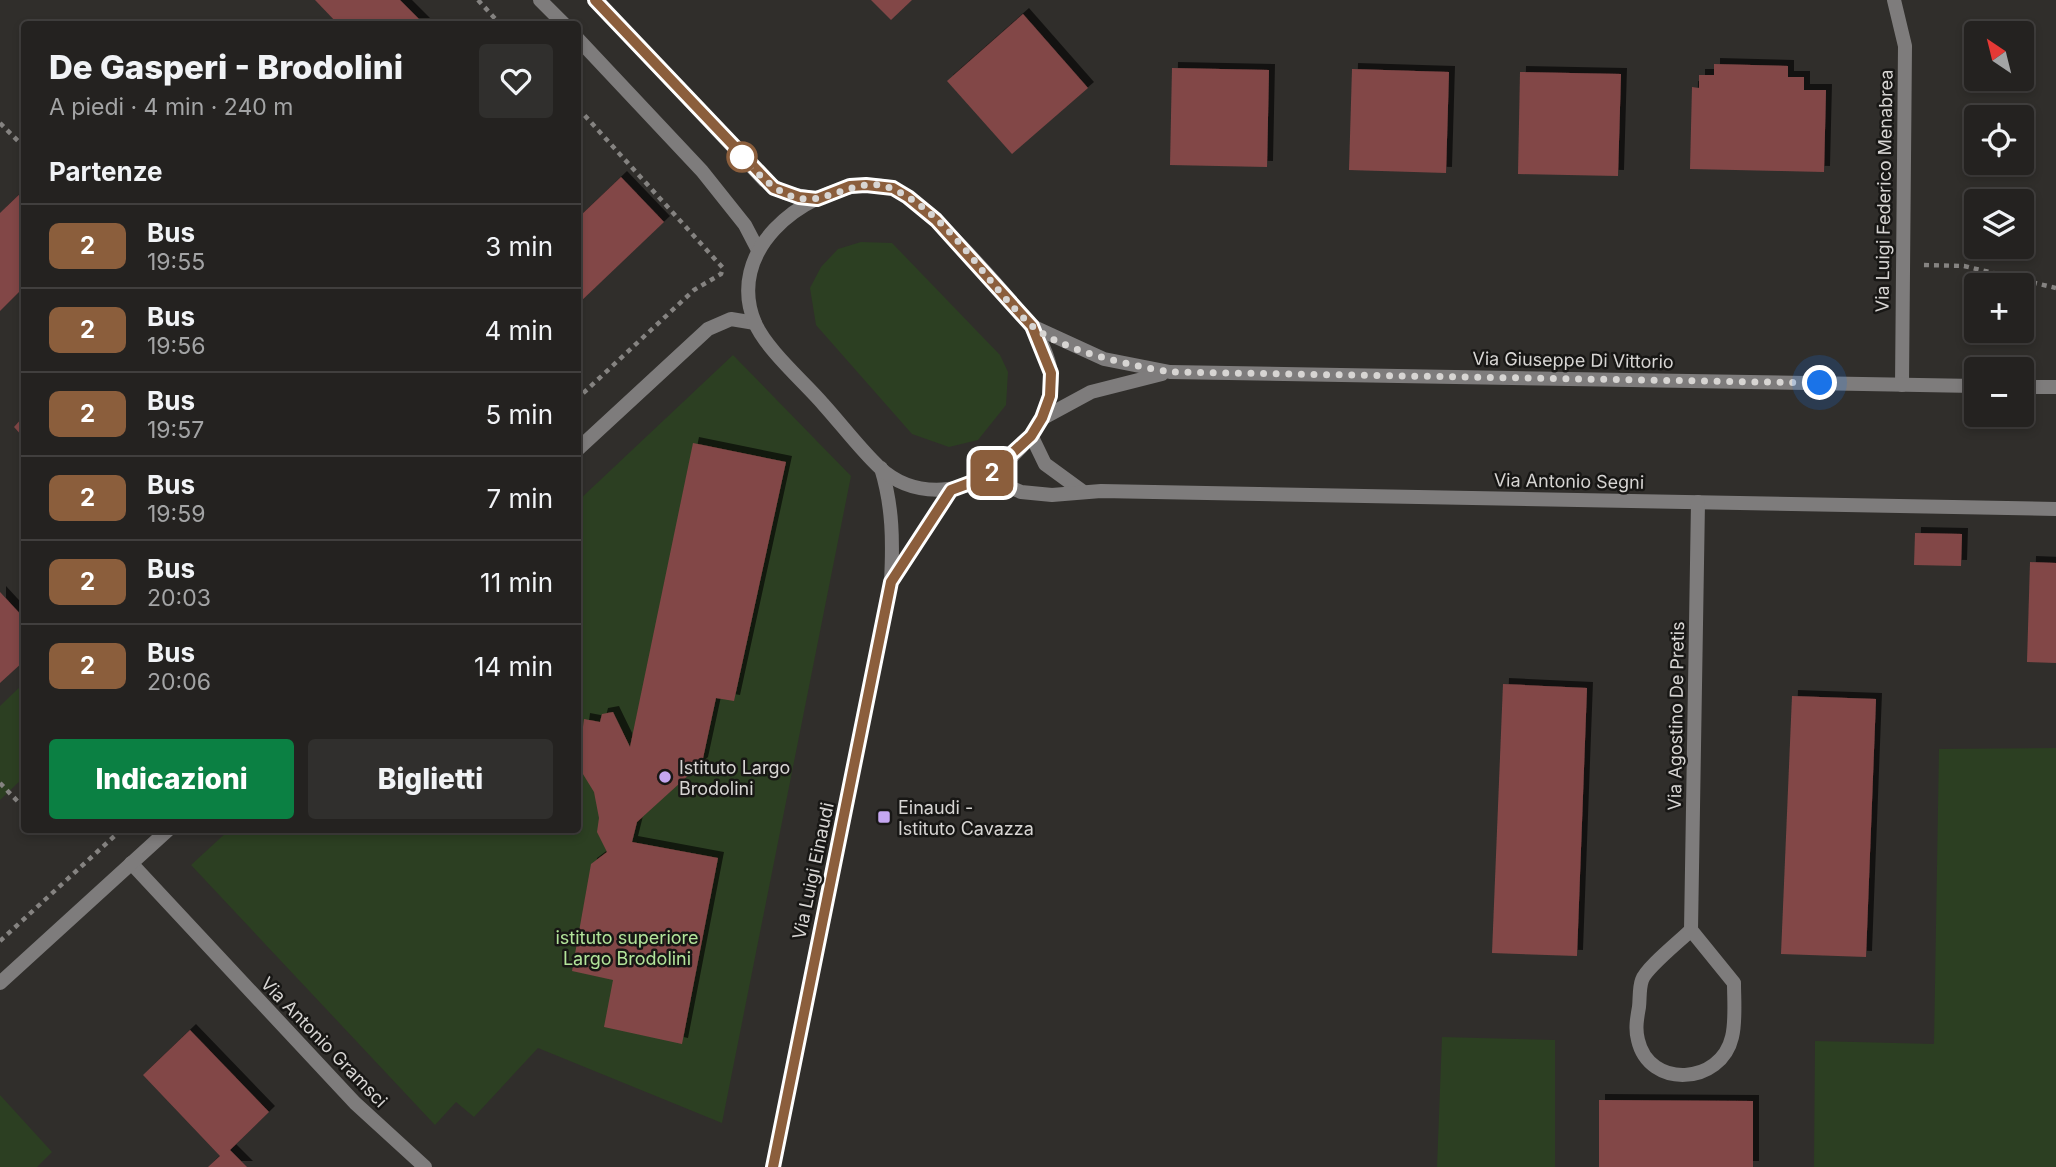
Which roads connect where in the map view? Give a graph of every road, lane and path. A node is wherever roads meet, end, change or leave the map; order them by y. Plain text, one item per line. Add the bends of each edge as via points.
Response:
1 (478, 0) edge
2 (540, 0) edge
3 (595, 0) edge
4 (1894, 0) edge
5 (497, 21) edge
6 (561, 21) edge
7 (581, 42) edge
8 (581, 111) edge
9 (0, 123) edge
10 (21, 144) edge
11 (817, 199) junction
12 (758, 250) junction
13 (1903, 264) junction
14 (2056, 288) edge
15 (755, 323) junction
16 (1032, 326) junction
17 (1170, 372) junction
18 (1902, 385) junction
19 (1964, 386) edge
20 (2034, 387) edge
21 (2056, 387) edge
22 (581, 395) edge
23 (1042, 418) junction
24 (1031, 436) junction
25 (581, 446) edge
26 (881, 468) junction
27 (986, 477) junction
28 (951, 490) junction
29 (1082, 491) junction
30 (1698, 502) junction
31 (2056, 509) edge
32 (891, 582) junction
33 (0, 783) edge
34 (21, 805) edge
35 (118, 833) edge
36 (165, 833) edge
37 (131, 863) junction
38 (1691, 930) junction
39 (0, 940) edge
40 (0, 983) edge
41 (425, 1167) edge
42 (773, 1167) edge

1 - 5 path
2 - 6 street
3 - 11 street via 764,180 785,193
4 - 13 street, Via Luigi Federico Menabrea via 1905,46
7 - 12 street via 702,171
8 - 22 path via 723,268
9 - 10 path
11 - 12 street via 789,216
11 - 16 street via 850,186 893,188 941,225
12 - 15 street via 748,288
13 - 14 path via 1964,266
13 - 18 street, Via Luigi Federico Menabrea
15 - 25 street via 740,318 708,329
15 - 26 street
16 - 17 street, Via Giuseppe Di Vittorio via 1104,359
16 - 23 street via 1051,373 1050,396
17 - 18 street, Via Giuseppe Di Vittorio
17 - 23 street, Via Giuseppe Di Vittorio via 1099,389
18 - 19 street, Via Giuseppe Di Vittorio
20 - 21 street
23 - 24 street
24 - 27 street
24 - 29 street via 1045,464
26 - 28 street via 907,483
26 - 32 street, Via Luigi Einaudi via 893,533
27 - 28 street
27 - 29 street, Via Antonio Segni via 1021,492 1052,495
28 - 32 street, Via Luigi Einaudi
29 - 30 street, Via Antonio Segni
30 - 31 street, Via Antonio Segni
30 - 38 street, Via Agostino De Pretis
32 - 42 street, Via Luigi Einaudi
33 - 34 path
35 - 39 path
36 - 37 street
37 - 40 street
37 - 41 street, Via Antonio Gramsci via 355,1103
38 - 38 street via 1734,983 1732,1037 1727,1051 1711,1068 1688,1076 1672,1075 1657,1068 1638,1041 1642,978

